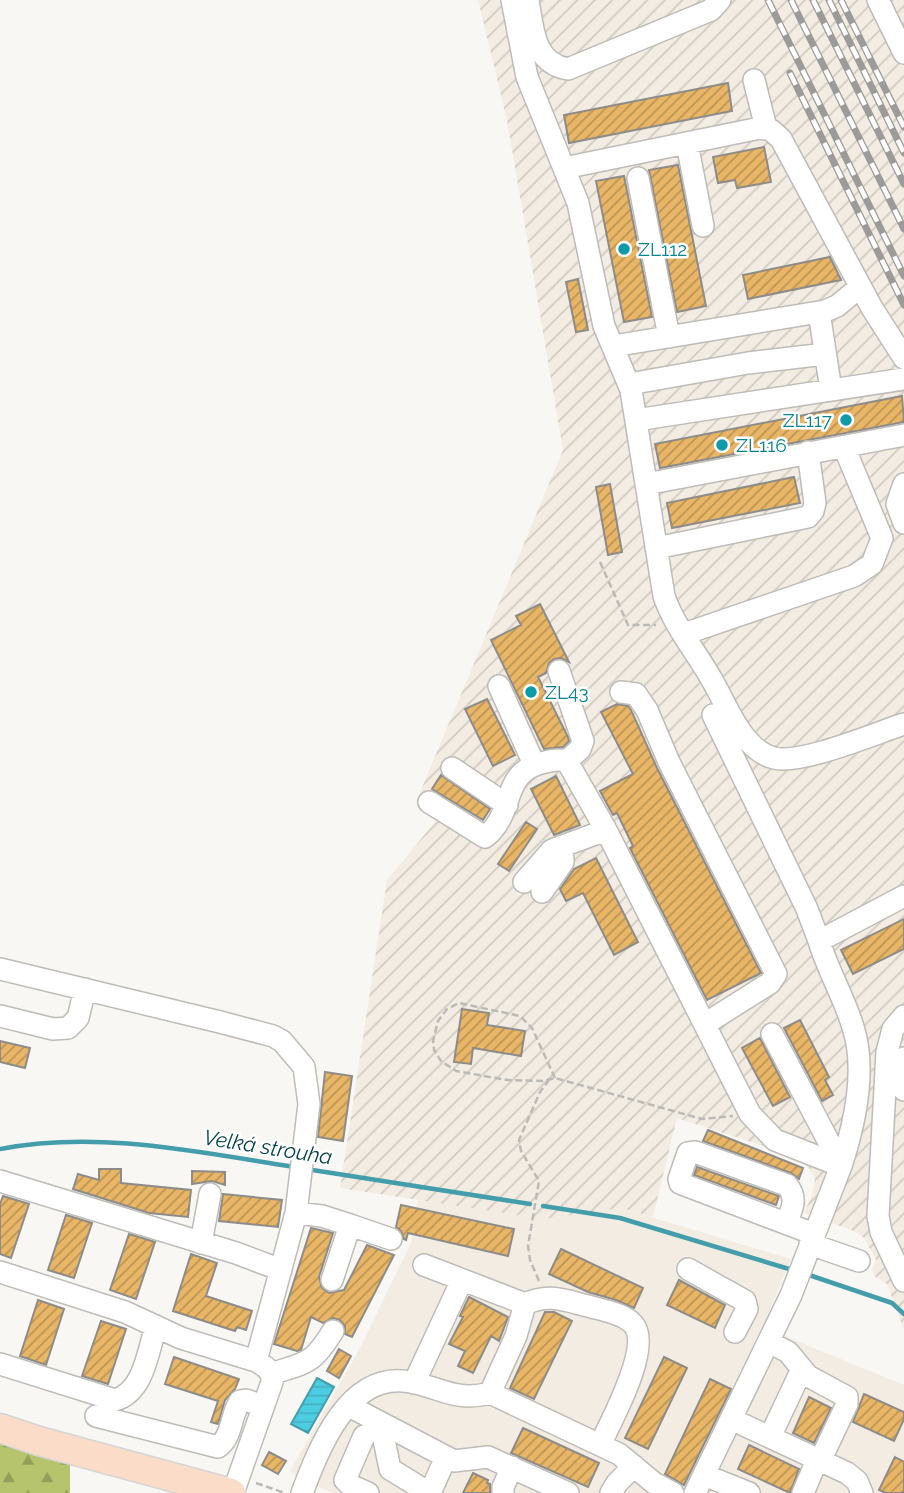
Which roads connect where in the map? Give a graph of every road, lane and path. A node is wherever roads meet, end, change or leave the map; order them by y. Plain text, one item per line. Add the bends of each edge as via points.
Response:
1 (512, 0) edge
2 (528, 0) edge
3 (720, 0) edge
4 (878, 0) edge
5 (904, 53) edge
6 (754, 79) dead end
7 (766, 128) junction
8 (687, 143) junction
9 (565, 168) junction
10 (638, 178) dead end
11 (703, 226) dead end
12 (860, 287) junction
13 (818, 312) junction
14 (669, 337) junction
15 (613, 346) junction
16 (825, 354) junction
17 (904, 358) edge
18 (904, 379) edge
19 (629, 384) junction
20 (831, 390) junction
21 (636, 420) junction
22 (904, 435) edge
23 (844, 447) junction
24 (808, 452) junction
25 (646, 484) junction
26 (904, 484) edge
27 (904, 523) edge
28 (656, 548) junction
29 (600, 562) dead end
30 (681, 628) junction
31 (559, 671) dead end
32 (499, 686) dead end
33 (621, 692) dead end
34 (713, 715) dead end
35 (904, 724) edge
36 (567, 761) junction
37 (534, 764) junction
38 (452, 768) dead end
39 (429, 802) dead end
40 (507, 805) junction
41 (606, 830) junction
42 (533, 887) dead end
43 (904, 896) edge
44 (820, 941) junction
45 (0, 968) edge
46 (85, 989) junction
47 (0, 1016) edge
48 (904, 1017) edge
49 (705, 1024) junction
50 (772, 1034) dead end
51 (904, 1058) edge
52 (555, 1078) junction
53 (549, 1080) junction
54 (904, 1090) edge
55 (750, 1114) junction
56 (842, 1162) junction
57 (0, 1181) edge
58 (210, 1194) dead end
59 (296, 1213) junction
60 (786, 1223) junction
61 (350, 1225) junction
62 (391, 1239) dead end
63 (812, 1239) junction
64 (201, 1243) junction
65 (859, 1261) dead end
66 (424, 1265) dead end
67 (688, 1269) dead end
68 (281, 1270) junction
69 (0, 1272) edge
70 (332, 1280) dead end
71 (462, 1280) junction
72 (904, 1281) edge
73 (535, 1301) junction
74 (156, 1326) junction
75 (332, 1331) dead end
76 (771, 1339) junction
77 (0, 1364) edge
78 (264, 1368) junction
79 (802, 1369) junction
80 (414, 1383) junction
81 (490, 1393) junction
82 (263, 1406) junction
83 (349, 1406) junction
84 (96, 1416) dead end
85 (732, 1419) junction
86 (385, 1425) junction
87 (0, 1428) edge
88 (363, 1436) dead end
89 (771, 1437) junction
90 (600, 1445) junction
91 (319, 1450) junction
92 (446, 1457) junction
93 (819, 1460) junction
94 (351, 1464) junction
95 (516, 1469) junction
96 (642, 1482) edge
97 (699, 1484) edge
98 (232, 1493) edge
99 (302, 1493) edge
100 (368, 1493) edge
101 (429, 1493) edge
102 (503, 1493) edge
103 (509, 1493) edge
104 (568, 1493) edge
105 (611, 1493) edge
106 (673, 1493) edge
107 (749, 1493) edge
108 (803, 1493) edge
109 (862, 1493) edge

1 - 9 street via 527,78
2 - 3 street via 540,51 554,65 568,69 711,10
4 - 5 street
6 - 7 street
7 - 8 street
7 - 12 street via 781,139
8 - 9 street
8 - 11 street
9 - 15 street via 578,202 604,326
10 - 14 street
12 - 13 street via 837,306
12 - 17 street
13 - 14 street
13 - 16 street
14 - 15 street
15 - 19 street
16 - 19 street
16 - 20 street
18 - 20 street
19 - 21 street
20 - 21 street
21 - 25 street
22 - 23 street
23 - 24 street
23 - 30 street via 879,527 881,546 872,564 854,576
24 - 25 street
24 - 28 street via 815,503 808,517
25 - 28 street
26 - 27 street via 897,504
28 - 30 street via 664,596
29 - 30 path via 628,625
30 - 35 street via 741,732 768,756 784,760 804,757
31 - 36 street via 583,741
32 - 37 street
33 - 49 street via 636,694 648,710 669,762 776,974 770,983
34 - 44 street
36 - 37 street
36 - 41 street
37 - 40 street via 517,777
38 - 40 street
39 - 40 street via 482,837 489,834
41 - 42 street via 548,854
41 - 49 street
43 - 44 street
44 - 56 street via 850,1018 859,1060
45 - 46 street
46 - 47 street via 78,1018 68,1028 53,1029
46 - 59 street via 279,1039 304,1067 309,1104
48 - 72 street via 893,1029 887,1052 878,1216
49 - 55 street
50 - 56 street
51 - 54 street
52 - 53 path
52 - 53 path via 532,1028 520,1016 459,1003 438,1021 434,1050 440,1061 456,1072 507,1080
52 - 55 path via 702,1119
53 - 73 path via 519,1140 539,1181 528,1246 537,1272
55 - 56 street via 775,1140
56 - 63 street
57 - 64 street
58 - 64 street
59 - 61 street
59 - 68 street
60 - 60 street via 680,1183 688,1153 787,1185 793,1202
60 - 63 street
61 - 62 street
61 - 70 street
63 - 65 street
63 - 76 street
64 - 68 street
66 - 71 street
67 - 76 street via 742,1298 747,1306 738,1326
68 - 78 street
69 - 74 street
71 - 73 street
71 - 80 street
73 - 81 street
73 - 90 street via 558,1298 620,1316 638,1333 634,1371
74 - 77 street via 138,1381 131,1393 121,1398 105,1398
74 - 78 street
75 - 78 street via 312,1360
76 - 79 street
76 - 85 street
78 - 82 street via 272,1382
79 - 89 street
79 - 93 street via 847,1397
80 - 81 street via 466,1397
80 - 83 street via 375,1384
81 - 90 street
82 - 84 street via 240,1401 225,1442 218,1447
82 - 98 street
83 - 86 street
83 - 91 street
85 - 89 street
85 - 97 street
86 - 92 street
86 - 101 street via 390,1469
87 - 98 main road
88 - 94 street
89 - 93 street
90 - 96 street via 620,1454
91 - 94 street
91 - 99 street
92 - 95 street via 458,1462 488,1457
92 - 101 street
93 - 108 street
93 - 109 street via 853,1477
94 - 100 street via 347,1484
95 - 102 street
95 - 103 street
95 - 104 street
96 - 105 street via 617,1483
96 - 106 street
97 - 107 street

